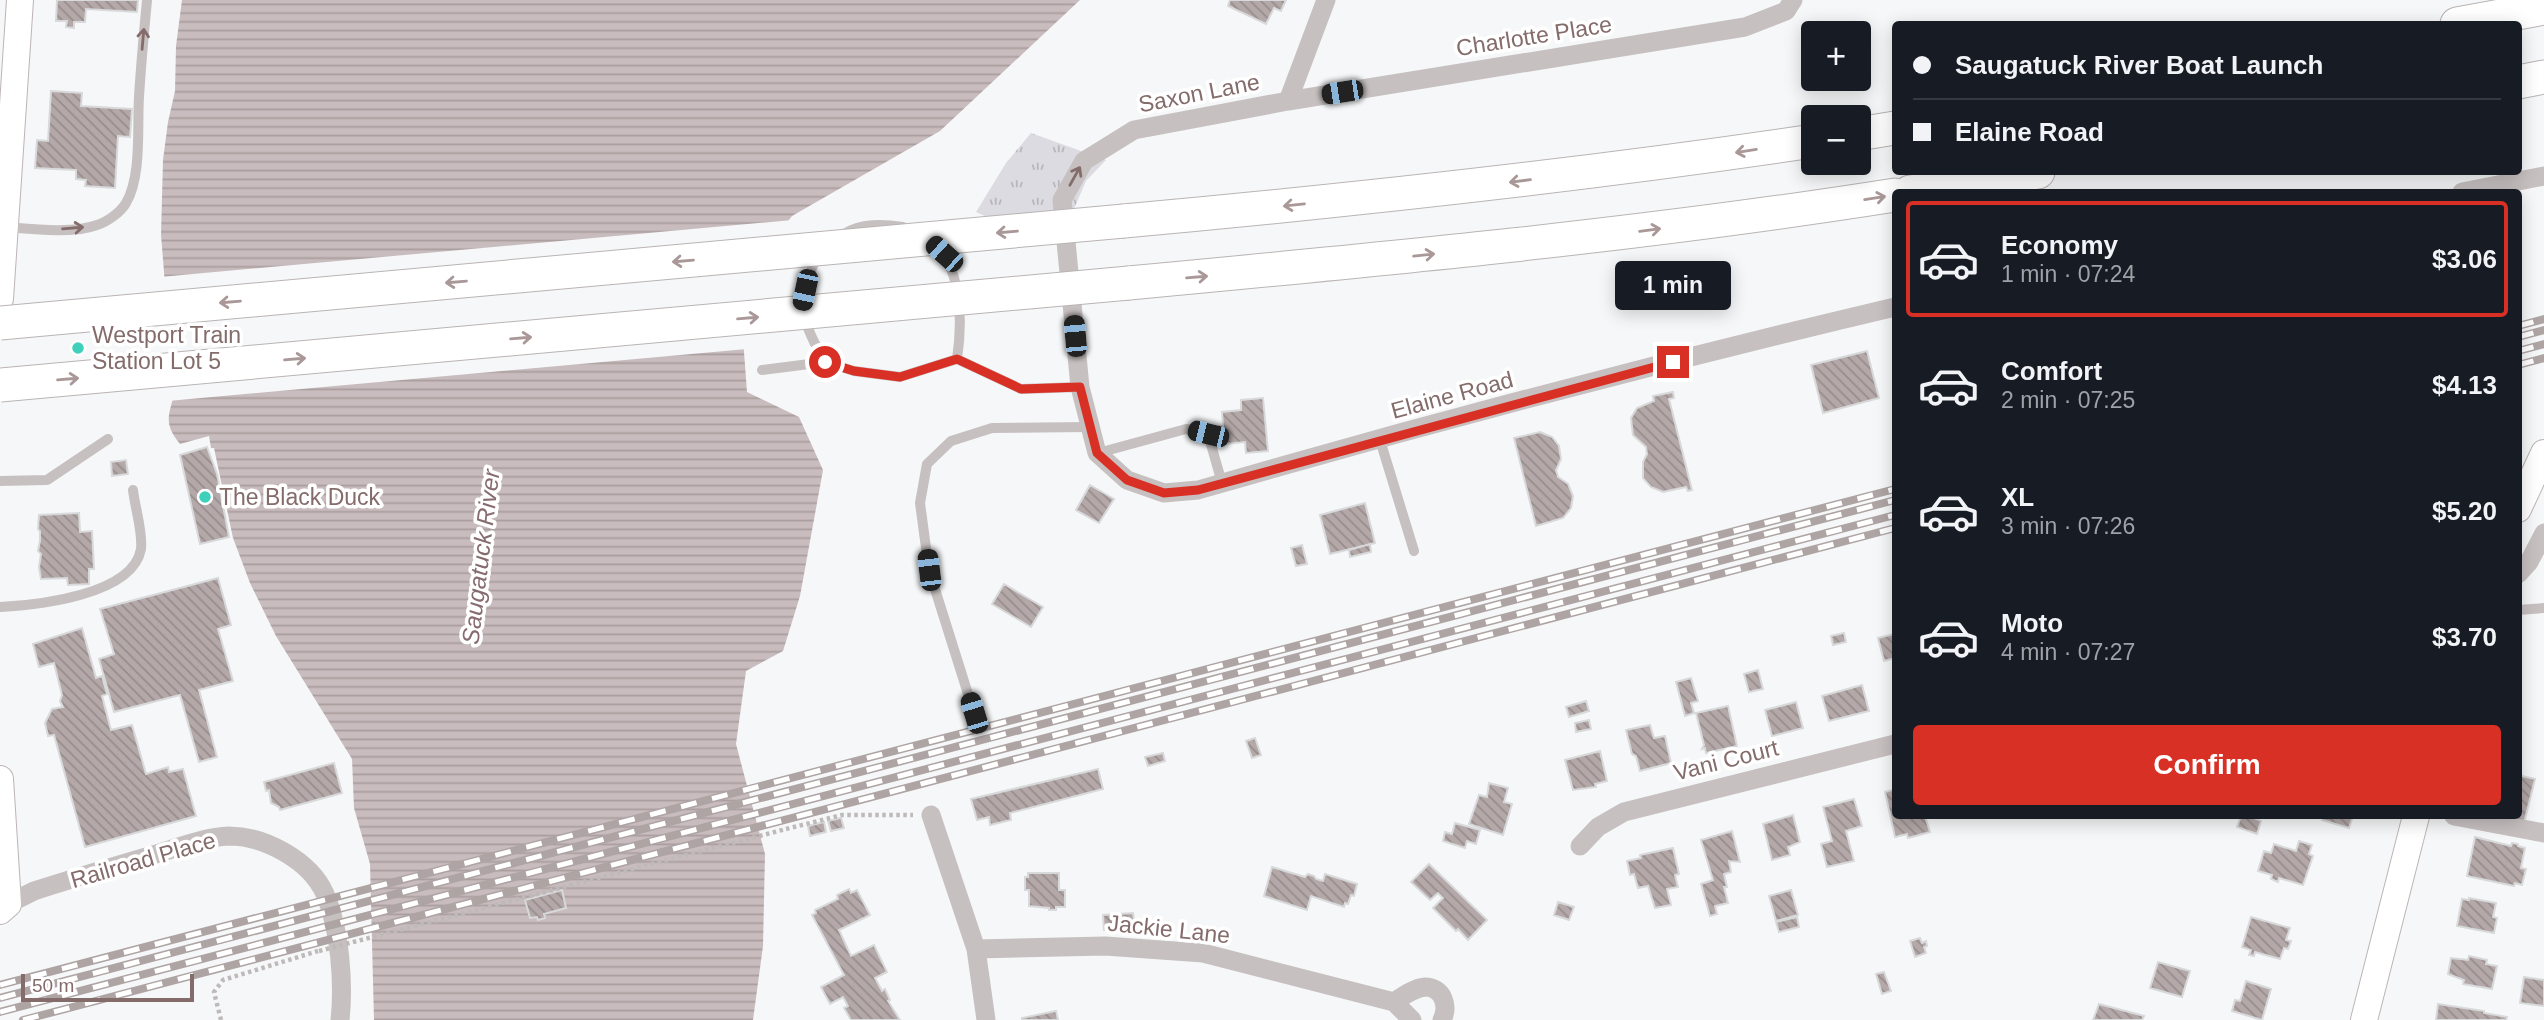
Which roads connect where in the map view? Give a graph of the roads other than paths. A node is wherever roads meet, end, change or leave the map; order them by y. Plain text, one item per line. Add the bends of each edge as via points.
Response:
1 (20, 0) edge
2 (147, 0) edge
3 (1326, 0) edge
4 (1789, 6) edge
5 (2544, 8) edge
6 (2473, 21) edge
7 (2544, 77) edge
8 (2522, 81) edge
9 (1288, 101) junction
10 (6, 118) edge
11 (1892, 128) edge
12 (1871, 132) edge
13 (1801, 143) edge
14 (5, 168) edge
15 (2019, 175) edge
16 (2544, 176) edge
17 (1929, 189) edge
18 (2477, 189) edge
19 (1892, 195) edge
20 (4, 210) edge
21 (0, 299) edge
22 (1892, 308) edge
23 (0, 323) edge
24 (957, 359) junction
25 (825, 362) junction
26 (762, 370) dead end
27 (0, 385) edge
28 (1080, 387) junction
29 (1090, 427) junction
30 (108, 439) dead end
31 (1380, 440) junction
32 (1097, 453) junction
33 (2544, 453) edge
34 (0, 481) edge
35 (1222, 484) junction
36 (133, 490) dead end
37 (2522, 500) edge
38 (2544, 533) edge
39 (1414, 551) dead end
40 (2522, 570) edge
41 (0, 607) edge
42 (2544, 608) edge
43 (2522, 610) edge
44 (974, 713) dead end
45 (1892, 745) edge
46 (0, 779) edge
47 (931, 815) road end
48 (2415, 819) edge
49 (2470, 819) edge
50 (2544, 833) edge
51 (1580, 846) dead end
52 (4, 908) edge
53 (976, 949) junction
54 (1394, 1002) junction
55 (340, 1020) edge
56 (986, 1020) edge
57 (1412, 1020) edge
58 (1442, 1020) edge
59 (2364, 1020) edge

1 - 10 street
20 -> 2 lane via 48,230 96,226 126,203 134,180
3 - 9 street, Saxon Lane
4 - 9 street, Charlotte Place via 1745,27
5 - 6 highway
7 - 8 highway
28 -> 9 street, Saxon Lane via 1062,200 1084,161 1135,130
10 - 14 street
11 - 12 highway
13 -> 23 highway, bridge via 1461,188
14 - 20 street
15 - 17 highway
16 - 18 street
27 -> 19 highway, bridge via 1129,284 1621,233
20 - 21 street
22 - 31 street, Elaine Road
24 - 25 lane via 900,377
24 - 25 lane via 962,327 956,285 944,254 918,230 887,225 854,228 821,249 808,275 802,306 810,335
24 - 28 lane via 1021,389
25 - 26 lane
28 - 29 street
29 - 32 street
29 - 44 lane via 992,428 951,441 927,464 920,503 929,570
30 - 34 lane via 47,480
31 - 35 street, Elaine Road
31 - 39 lane
32 - 35 street, Elaine Road via 1127,480 1164,493
32 - 35 lane via 1186,429 1208,434
33 - 37 street
36 - 41 lane via 141,546 137,562 127,574 69,598
38 - 40 street
42 - 43 lane
45 - 51 street, Vani Court via 1624,812 1598,827
46 - 52 street
47 - 53 street
48 - 59 street
49 - 50 street
52 - 55 street, Railroad Place via 49,886 203,840 251,839 296,861 320,886 329,906 341,966
53 - 54 street, Jackie Lane via 1105,946 1203,953
53 - 56 street
54 - 57 street
54 - 58 street via 1422,987 1433,989 1443,995

